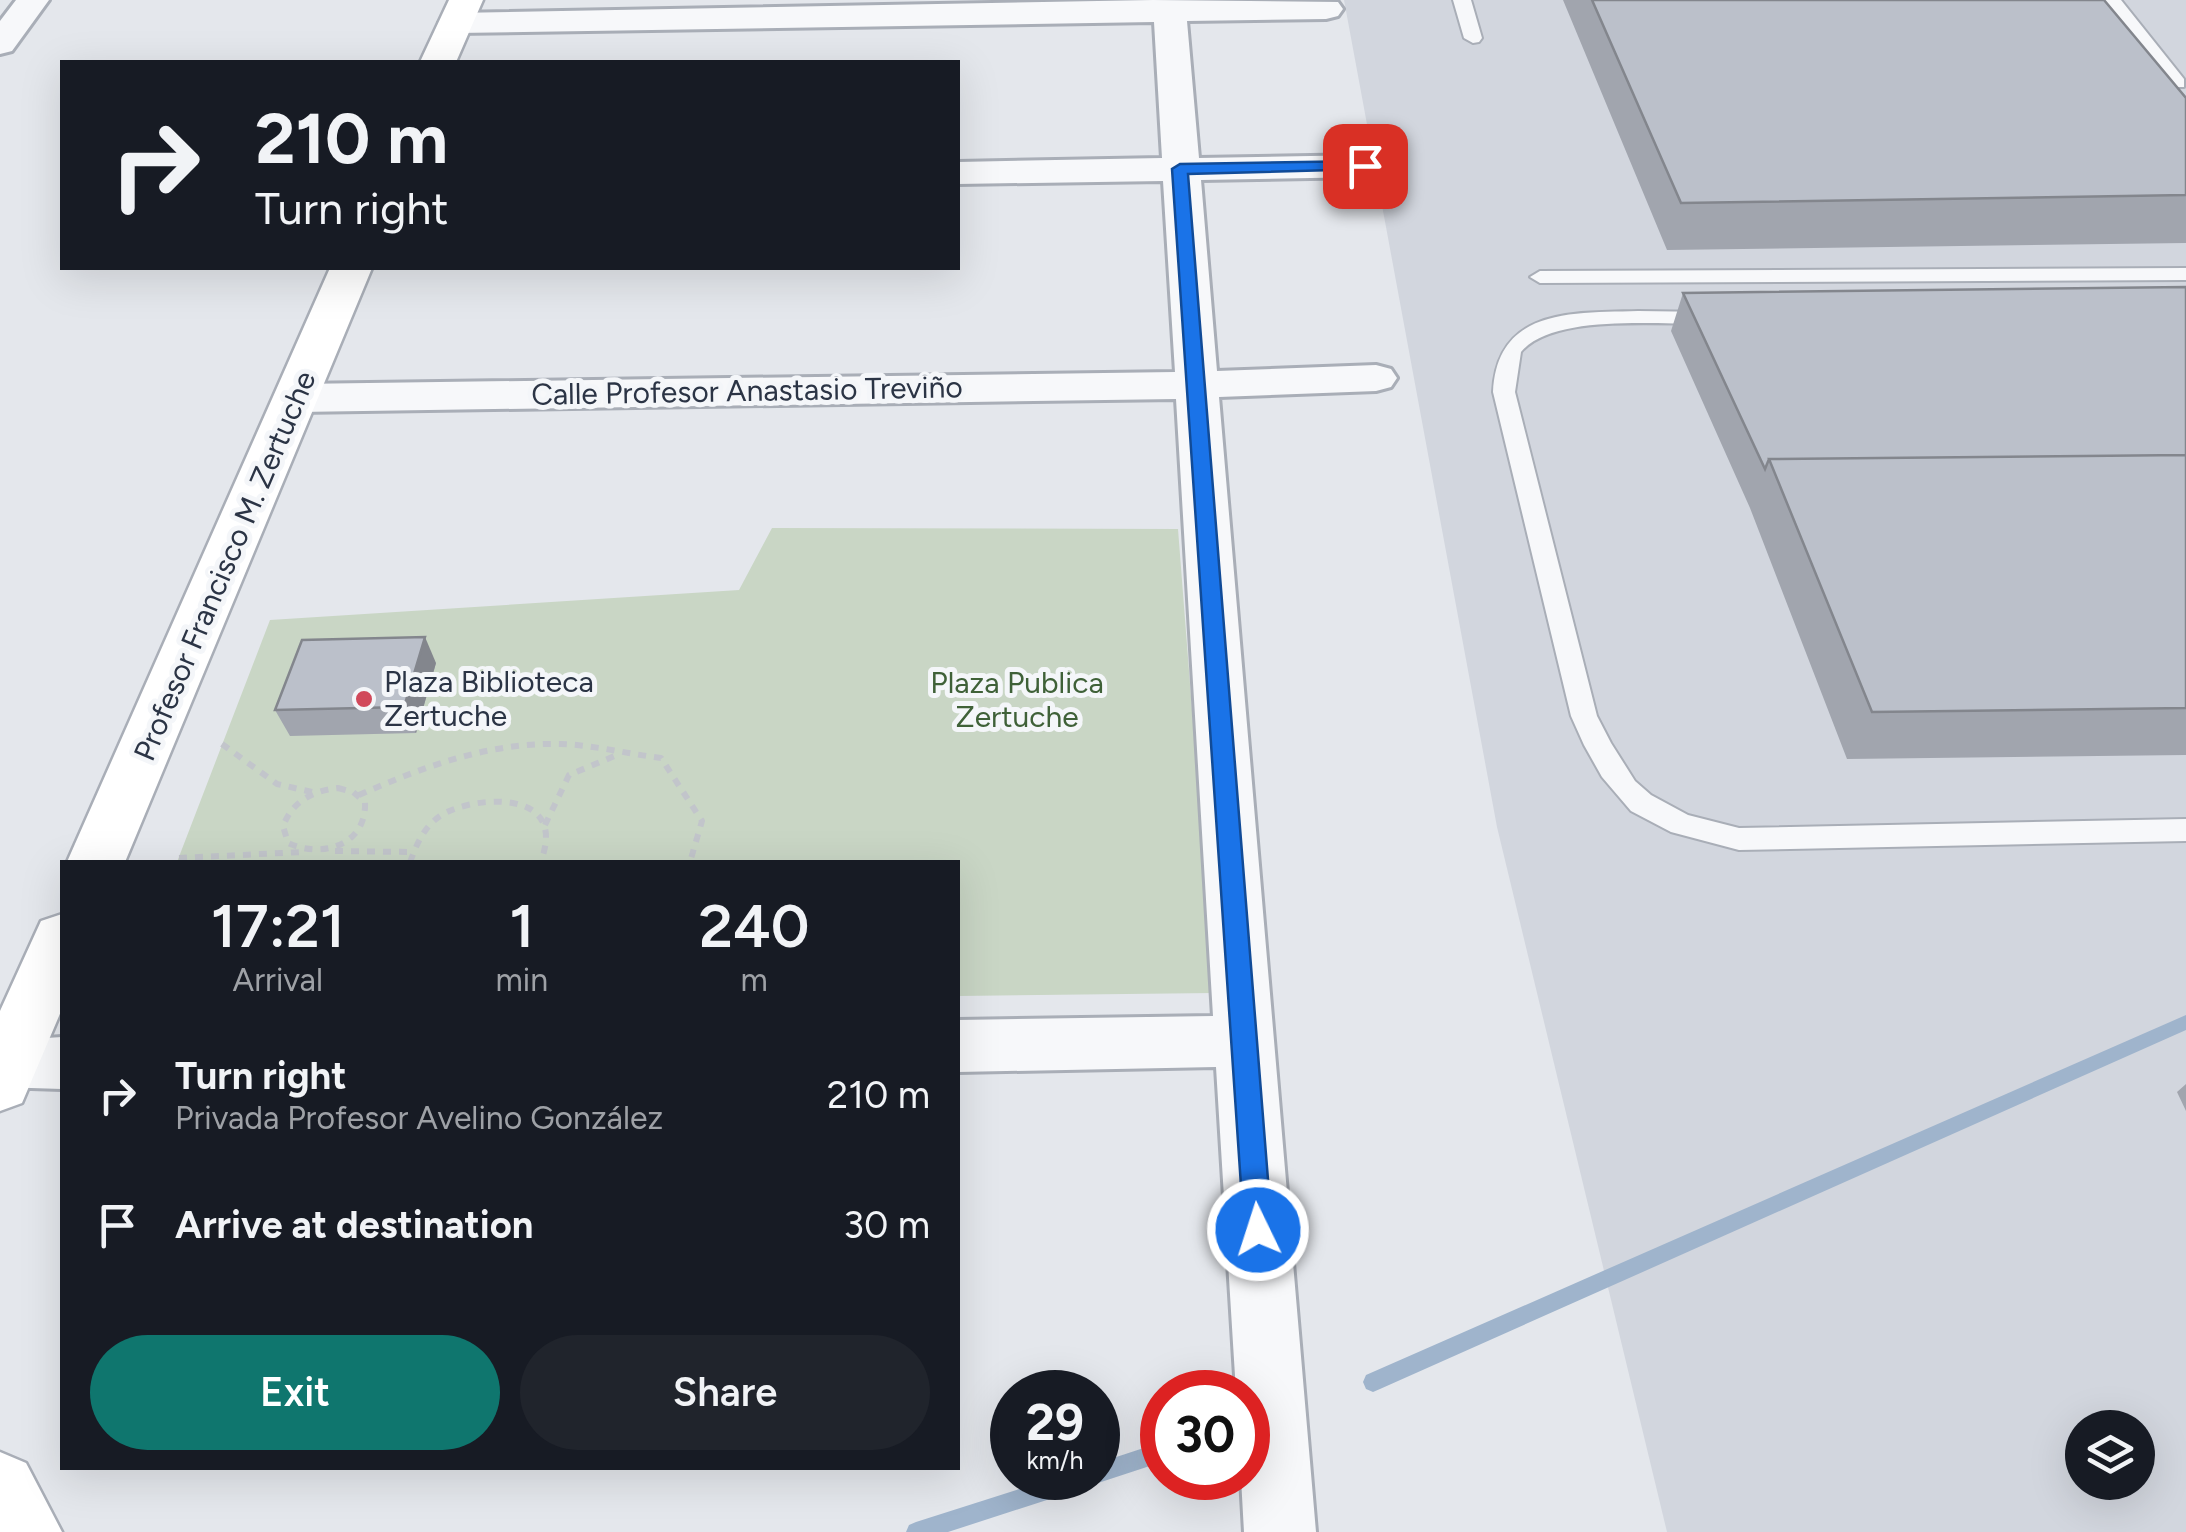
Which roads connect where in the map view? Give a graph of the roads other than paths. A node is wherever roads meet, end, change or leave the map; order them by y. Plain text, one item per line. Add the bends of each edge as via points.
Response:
1 (32, 0) edge
2 (1462, 0) edge
3 (2112, 0) edge
4 (1170, 6) edge
5 (1326, 9) dead end
6 (461, 12) edge
7 (1473, 38) dead end
8 (0, 44) edge
9 (439, 60) edge
10 (2178, 83) edge
11 (1365, 166) dead end
12 (1180, 169) junction
13 (960, 172) edge
14 (350, 270) edge
15 (2186, 274) edge
16 (1540, 278) dead end
17 (1740, 318) edge
18 (1376, 378) dead end
19 (1196, 385) junction
20 (298, 398) junction
21 (2186, 830) edge
22 (97, 860) edge
23 (60, 946) edge
24 (1244, 1041) junction
25 (960, 1046) edge
26 (24, 1070) edge
27 (0, 1489) edge
28 (24, 1532) edge
29 (1280, 1532) edge

1 - 8 street
2 - 7 lane
3 - 10 lane
4 - 5 street
4 - 6 street
4 - 12 street
6 - 9 street
11 - 12 street
12 - 13 street
12 - 19 street
14 - 20 street, Profesor Francisco M. Zertuche
15 - 16 lane
17 - 21 lane via 1554,325 1519,340 1506,360 1504,392 1584,716 1604,760 1635,802 1688,829 1739,839
18 - 19 street, Calle Profesor Anastasio Treviño
19 - 20 street, Calle Profesor Anastasio Treviño
19 - 24 street
20 - 22 street, Profesor Francisco M. Zertuche
23 - 26 street
24 - 25 street
24 - 29 street
27 - 28 street

